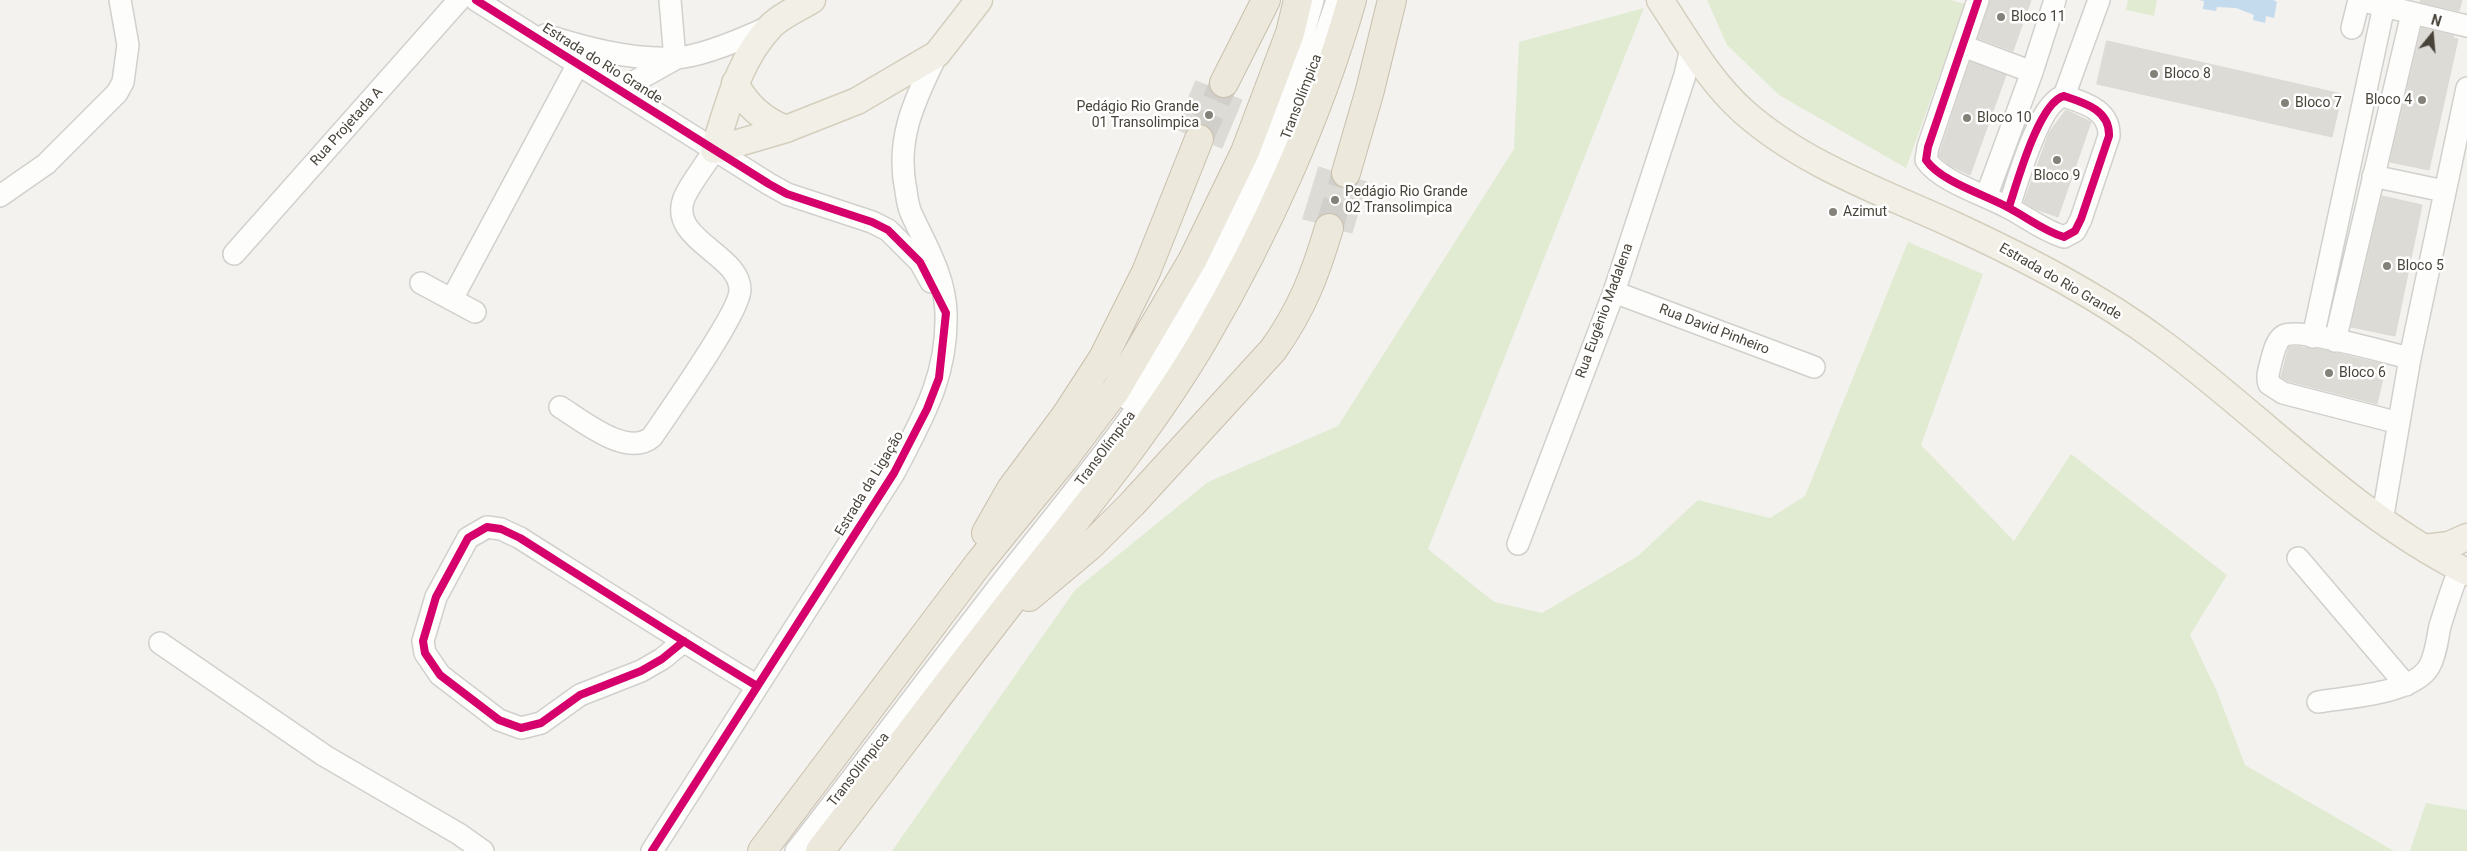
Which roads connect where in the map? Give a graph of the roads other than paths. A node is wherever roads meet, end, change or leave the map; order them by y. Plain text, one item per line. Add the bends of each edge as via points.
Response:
1 (120, 0) edge
2 (459, 0) edge
3 (476, 0) edge
4 (670, 0) edge
5 (812, 0) edge
6 (1266, 0) edge
7 (1298, 0) edge
8 (1313, 0) edge
9 (1337, 0) edge
10 (1352, 0) edge
11 (1392, 0) edge
12 (1660, 0) edge
13 (1978, 0) edge
14 (2055, 0) edge
15 (2099, 0) edge
16 (2359, 0) edge
17 (973, 4) edge
18 (2384, 6) junction
19 (2412, 14) junction
20 (771, 26) junction
21 (2467, 26) edge
22 (519, 27) junction
23 (2352, 28) dead end
24 (1963, 46) junction
25 (937, 54) junction
26 (674, 58) junction
27 (578, 64) junction
28 (1696, 72) junction
29 (2032, 72) junction
30 (735, 83) junction
31 (1224, 83) tunnel mouth
32 (2467, 88) edge
33 (621, 89) junction
34 (2064, 96) junction
35 (786, 129) junction
36 (1199, 139) tunnel mouth
37 (714, 150) junction
38 (1346, 173) tunnel mouth
39 (2373, 176) junction
40 (2444, 191) junction
41 (0, 196) edge
42 (1986, 197) junction
43 (2008, 207) junction
44 (1329, 228) tunnel mouth
45 (234, 254) dead end
46 (421, 283) dead end
47 (1614, 292) junction
48 (452, 299) junction
49 (475, 312) dead end
50 (946, 313) junction
51 (2313, 337) junction
52 (2335, 341) junction
53 (2410, 358) junction
54 (1814, 367) dead end
55 (560, 407) dead end
56 (2399, 423) junction
57 (2382, 521) junction
58 (2467, 536) edge
59 (1518, 544) dead end
60 (2467, 544) edge
61 (2424, 548) junction
62 (2298, 558) dead end
63 (978, 563) junction
64 (2464, 570) edge
65 (994, 624) junction
66 (684, 641) junction
67 (160, 643) dead end
68 (2406, 685) junction
69 (757, 686) junction
70 (2318, 702) dead end
71 (483, 851) edge
72 (652, 851) edge
73 (762, 851) edge
74 (783, 851) edge
75 (796, 851) edge
76 (820, 851) edge

1 - 41 street via 128,45 123,82 117,93 46,164
2 - 45 street, Rua Projetada A
3 - 22 street, Estrada do Rio Grande
4 - 26 street
5 - 20 main road, Estrada do Rio Grande
6 - 31 highway
7 - 63 highway, TransOlímpica via 1290,33 1245,152 1194,259 1116,390
8 - 74 street, TransOlímpica via 1265,142 1223,237 1173,326 1136,385 1048,504
9 - 75 street, TransOlímpica via 1291,127 1251,218 1162,374
10 - 65 highway, TransOlímpica via 1336,56 1309,124 1242,272 1208,333 1125,457
11 - 38 highway
12 - 28 main road, Estrada do Rio Grande via 1691,48
13 - 24 street
14 - 29 street
15 - 34 street
16 - 18 street
16 - 23 street
17 - 25 main road
18 - 19 street
18 - 51 street
19 - 21 street
19 - 39 street
20 - 26 street, Estrada do Rio Grande via 746,37
20 - 30 main road, Estrada do Rio Grande via 745,61
22 - 26 street, Estrada do Rio Grande via 620,54
22 - 27 street, Estrada do Rio Grande
24 - 29 street
24 - 42 street via 1926,160 1940,174
25 - 35 main road via 857,101
25 - 50 street, Estrada da Ligação via 912,108 903,138 902,156 910,211 936,265
26 - 33 street
27 - 33 street, Estrada do Rio Grande
27 - 48 street
28 - 47 street, Rua Eugênio Madalena
28 - 57 main road, Estrada do Rio Grande via 1779,139 1829,168 2005,250 2091,296 2162,343 2337,488
29 - 42 street
30 - 35 main road via 756,112
30 - 37 main road, Estrada do Rio Grande
32 - 40 street
33 - 37 street, Estrada do Rio Grande
34 - 43 street via 2056,99 2046,111
34 - 43 street via 2088,104 2106,118 2110,126 2075,231 2064,237 2051,233
35 - 37 main road
36 - 63 highway via 1146,272 1107,350 1012,489 982,542
37 - 50 street via 787,194 888,230 920,262
37 - 55 street via 684,198 682,211 686,226 733,272 738,282 740,291 728,321 646,442 635,445 621,443
39 - 40 street
39 - 52 street
40 - 53 street
42 - 43 street
44 - 65 highway via 1307,294 1273,350 1091,545 1040,590
46 - 48 street
47 - 54 street, Rua David Pinheiro
47 - 59 street, Rua Eugênio Madalena
48 - 49 street
50 - 69 street, Estrada da Ligação via 939,378 927,409 894,473
51 - 52 street
51 - 56 street via 2289,334 2280,338 2268,372 2269,384 2283,393
52 - 53 street
53 - 56 street
56 - 57 street
57 - 61 main road, Estrada do Rio Grande
58 - 61 main road via 2449,545
60 - 64 main road
61 - 64 main road, Estrada do Rio Grande
62 - 68 street
63 - 73 highway, TransOlímpica
64 - 68 street via 2451,591 2428,668
65 - 76 highway, TransOlímpica
66 - 66 street via 641,671 580,695 546,720 521,728 498,720 440,675 425,653 423,641 436,597 468,538 487,527 501,529 520,538
66 - 69 street
67 - 71 street via 325,756
68 - 70 street
69 - 72 street, Estrada da Ligação

